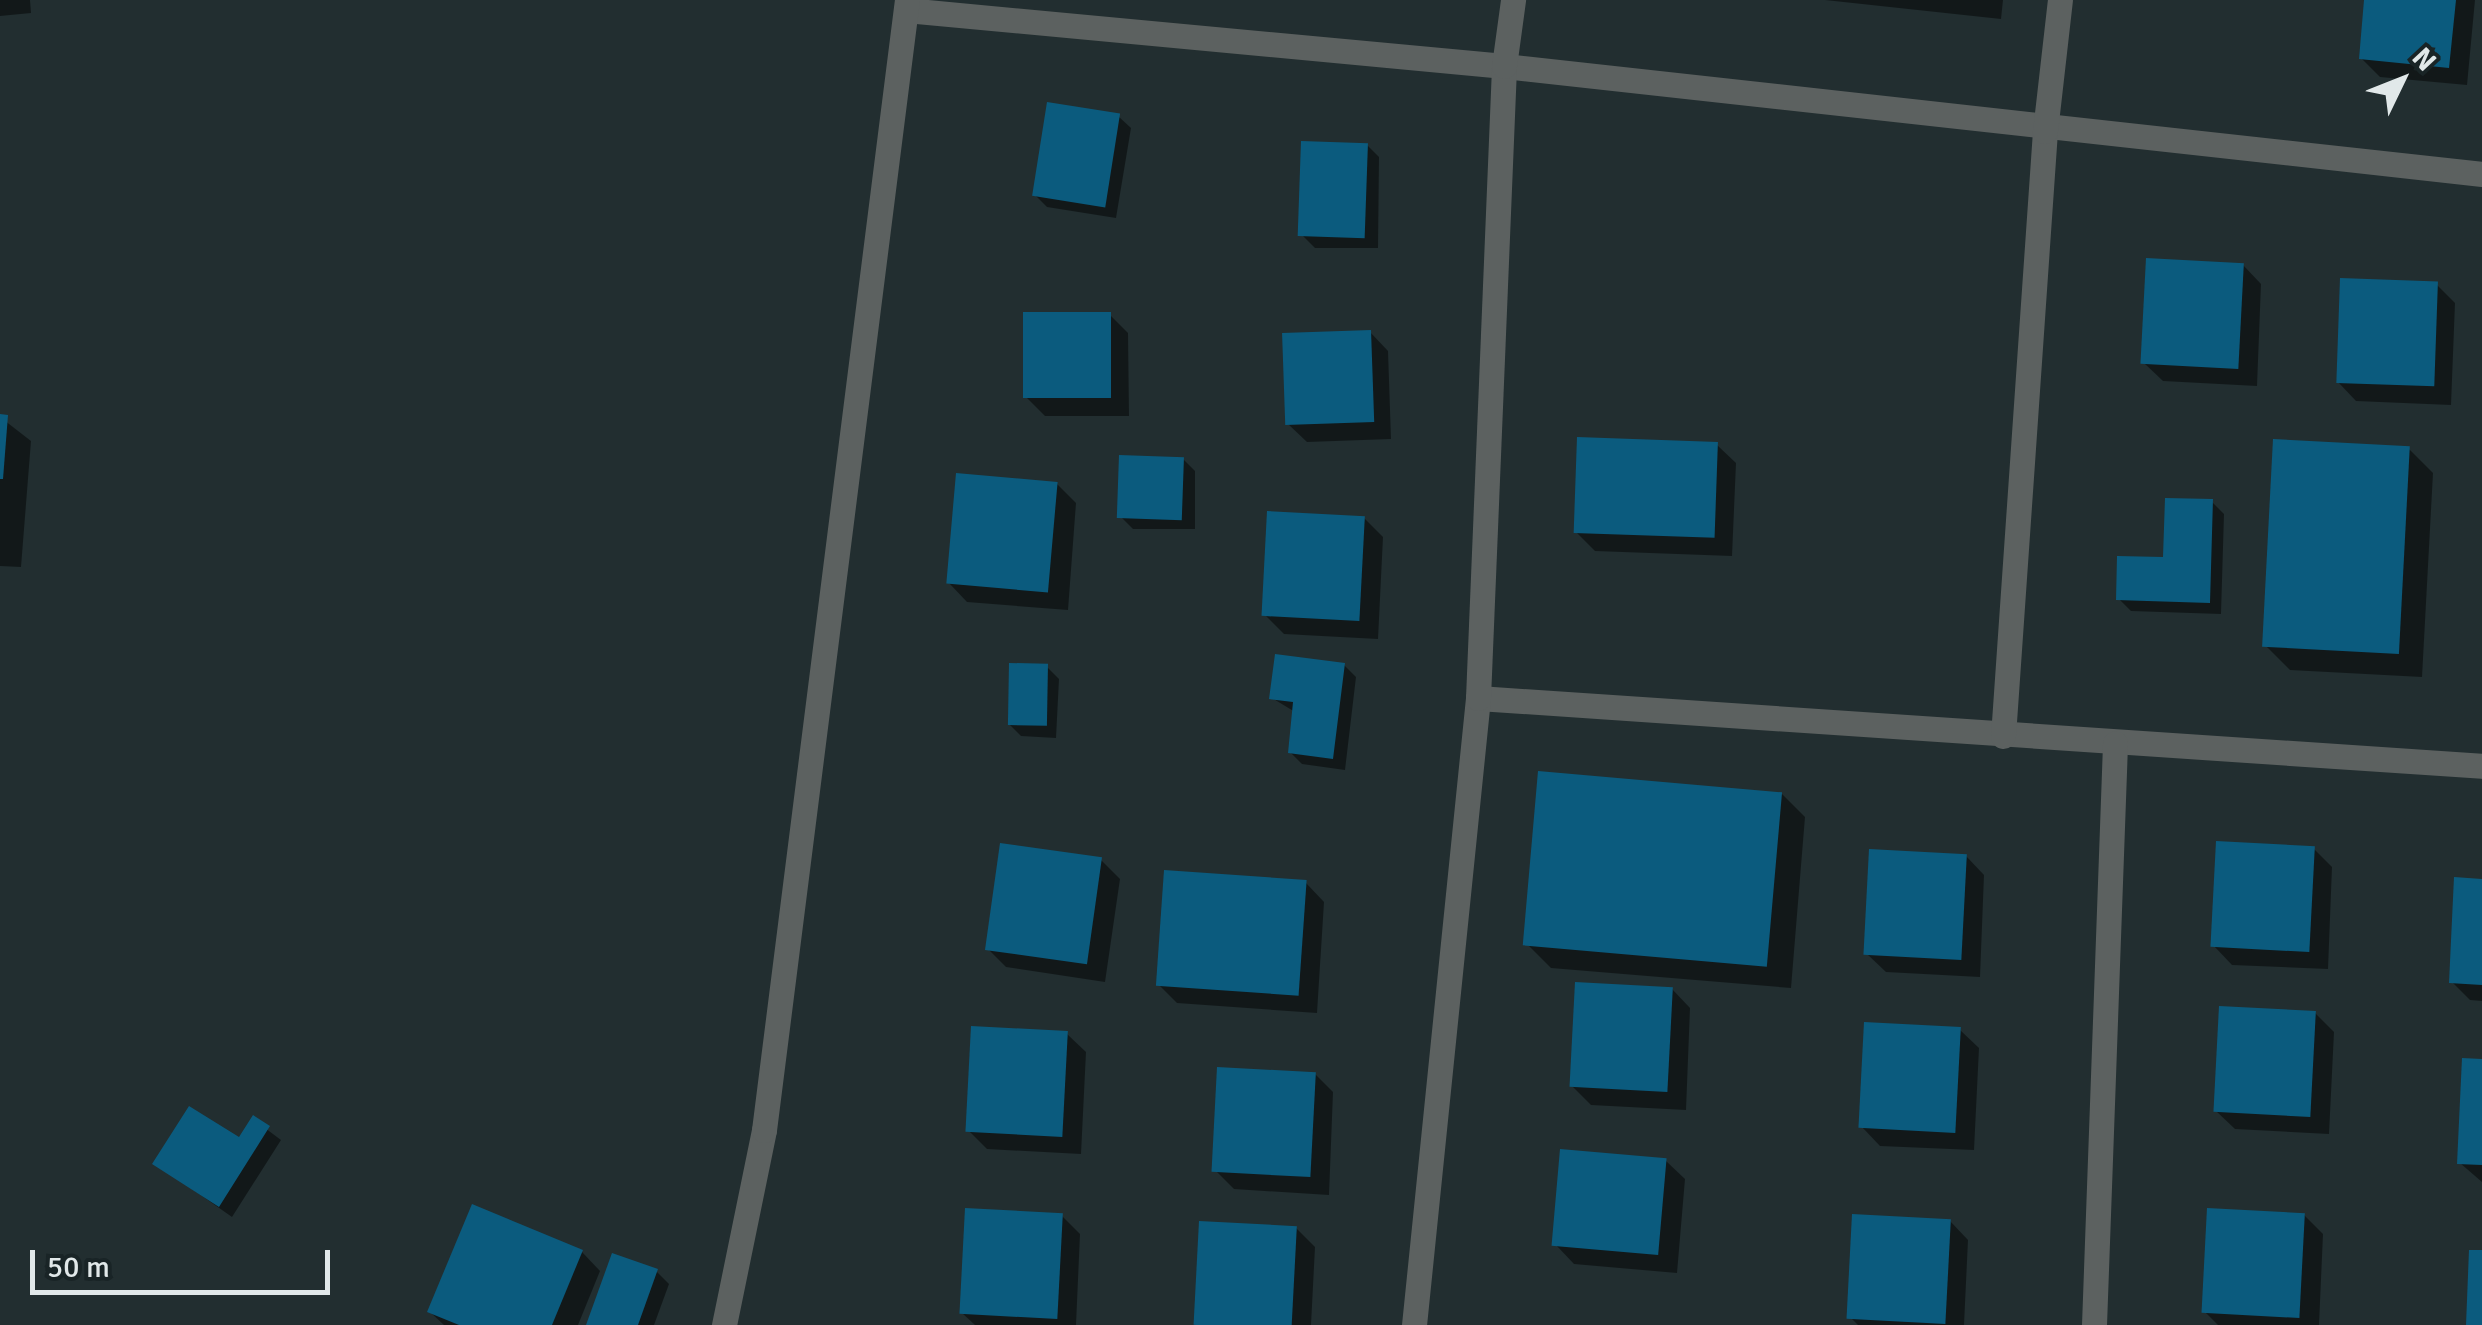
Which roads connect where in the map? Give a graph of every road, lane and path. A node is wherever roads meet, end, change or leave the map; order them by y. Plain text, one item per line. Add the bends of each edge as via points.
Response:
1 (1514, 0) edge
2 (2060, 0) edge
3 (906, 5) edge
4 (1504, 66) junction
5 (2044, 131) junction
6 (2482, 174) edge
7 (1478, 698) junction
8 (2003, 736) junction
9 (2115, 743) junction
10 (2482, 766) edge
11 (724, 1325) edge
12 (1414, 1325) edge
13 (2094, 1325) edge

1 - 4 street
2 - 5 street
3 - 4 street
3 - 11 street via 764,1130
4 - 5 street
4 - 7 street
5 - 6 street
5 - 8 street
7 - 8 street
7 - 12 street
8 - 9 street
9 - 10 street
9 - 13 street

